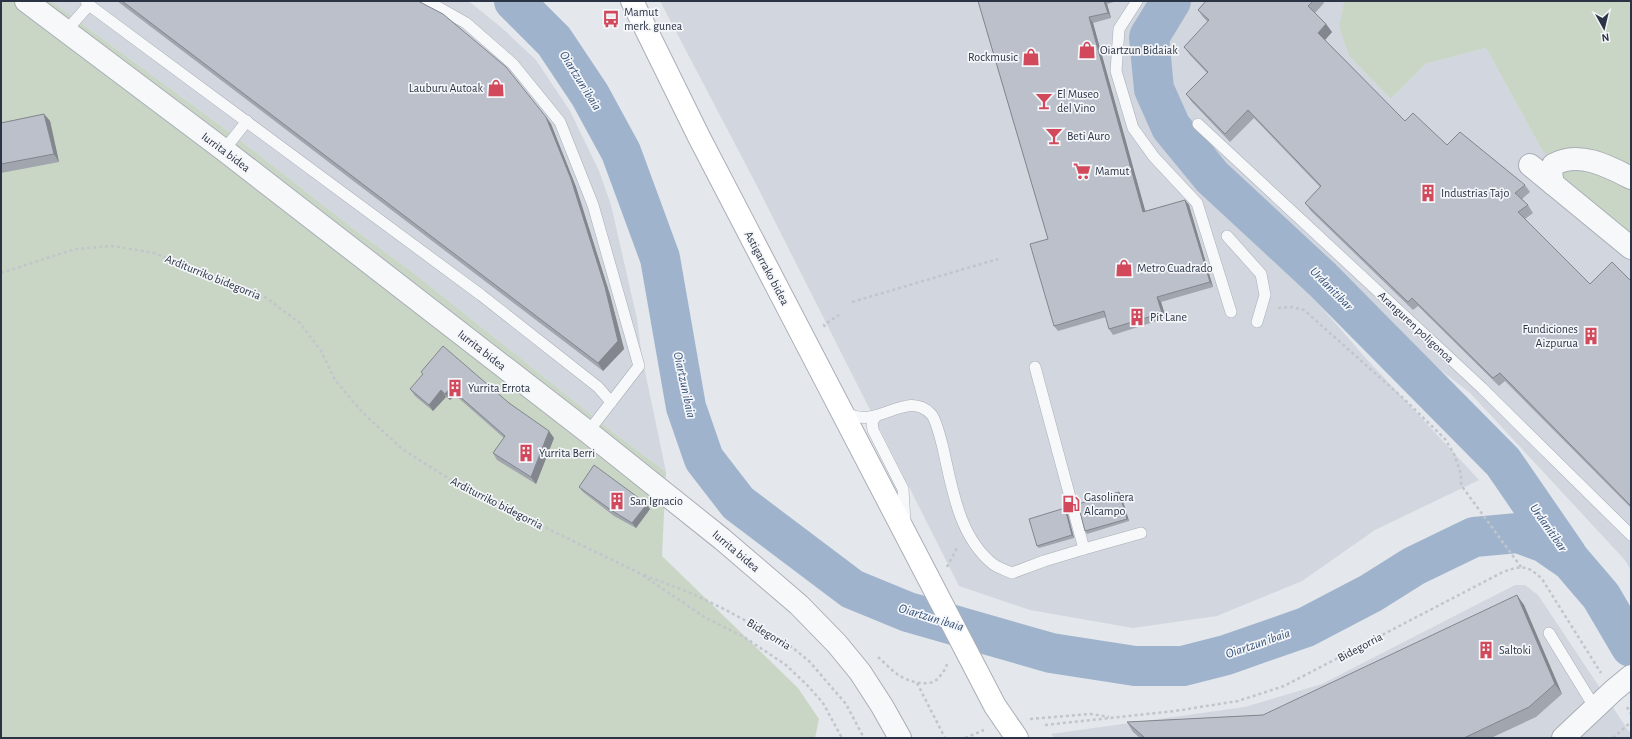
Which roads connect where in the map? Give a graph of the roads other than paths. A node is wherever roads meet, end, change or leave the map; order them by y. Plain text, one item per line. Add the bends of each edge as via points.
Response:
1 (26, 1) edge
2 (427, 1) edge
3 (632, 1) edge
4 (1137, 1) edge
5 (88, 3) edge
6 (66, 31) junction
7 (247, 121) junction
8 (1198, 124) edge
9 (224, 150) junction
10 (1530, 165) dead end
11 (1631, 178) edge
12 (1552, 184) junction
13 (1227, 236) dead end
14 (1631, 248) edge
15 (1231, 312) dead end
16 (1257, 322) dead end
17 (1035, 367) dead end
18 (611, 402) junction
19 (841, 409) junction
20 (876, 416) junction
21 (588, 432) junction
22 (1141, 533) dead end
23 (906, 534) junction
24 (1631, 535) edge
25 (1084, 549) junction
26 (1549, 633) dead end
27 (1618, 680) edge
28 (1595, 708) junction
29 (1020, 729) edge
30 (900, 738) edge
31 (1563, 738) edge

1 - 6 street, Iurrita bidea
2 - 18 lane via 466,23 513,64 560,122 593,205 639,366
3 - 19 main road, Astigarrako bidea via 699,137
4 - 15 lane via 1119,29 1116,71 1133,128 1154,157 1197,203
5 - 6 lane
5 - 7 lane
6 - 9 street, Iurrita bidea
7 - 9 lane
7 - 18 lane via 481,295 598,387
8 - 24 lane, Aranguren poligonoa via 1482,388
9 - 21 street, Iurrita bidea
10 - 12 street
11 - 12 street via 1595,162 1576,158 1561,160 1553,165
12 - 14 street
13 - 16 lane via 1261,274 1265,295
17 - 25 lane
18 - 21 lane
19 - 20 lane via 858,418
19 - 23 main road, Astigarrako bidea
20 - 23 lane via 872,422 873,430 903,489
20 - 25 lane via 902,406 921,407 932,415 966,530 980,552 994,565 1012,573
21 - 30 street, Iurrita bidea via 722,539 799,605 860,672
22 - 25 lane
23 - 29 main road, Astigarrako bidea via 938,577 995,706
26 - 28 lane
27 - 28 street
28 - 31 street

